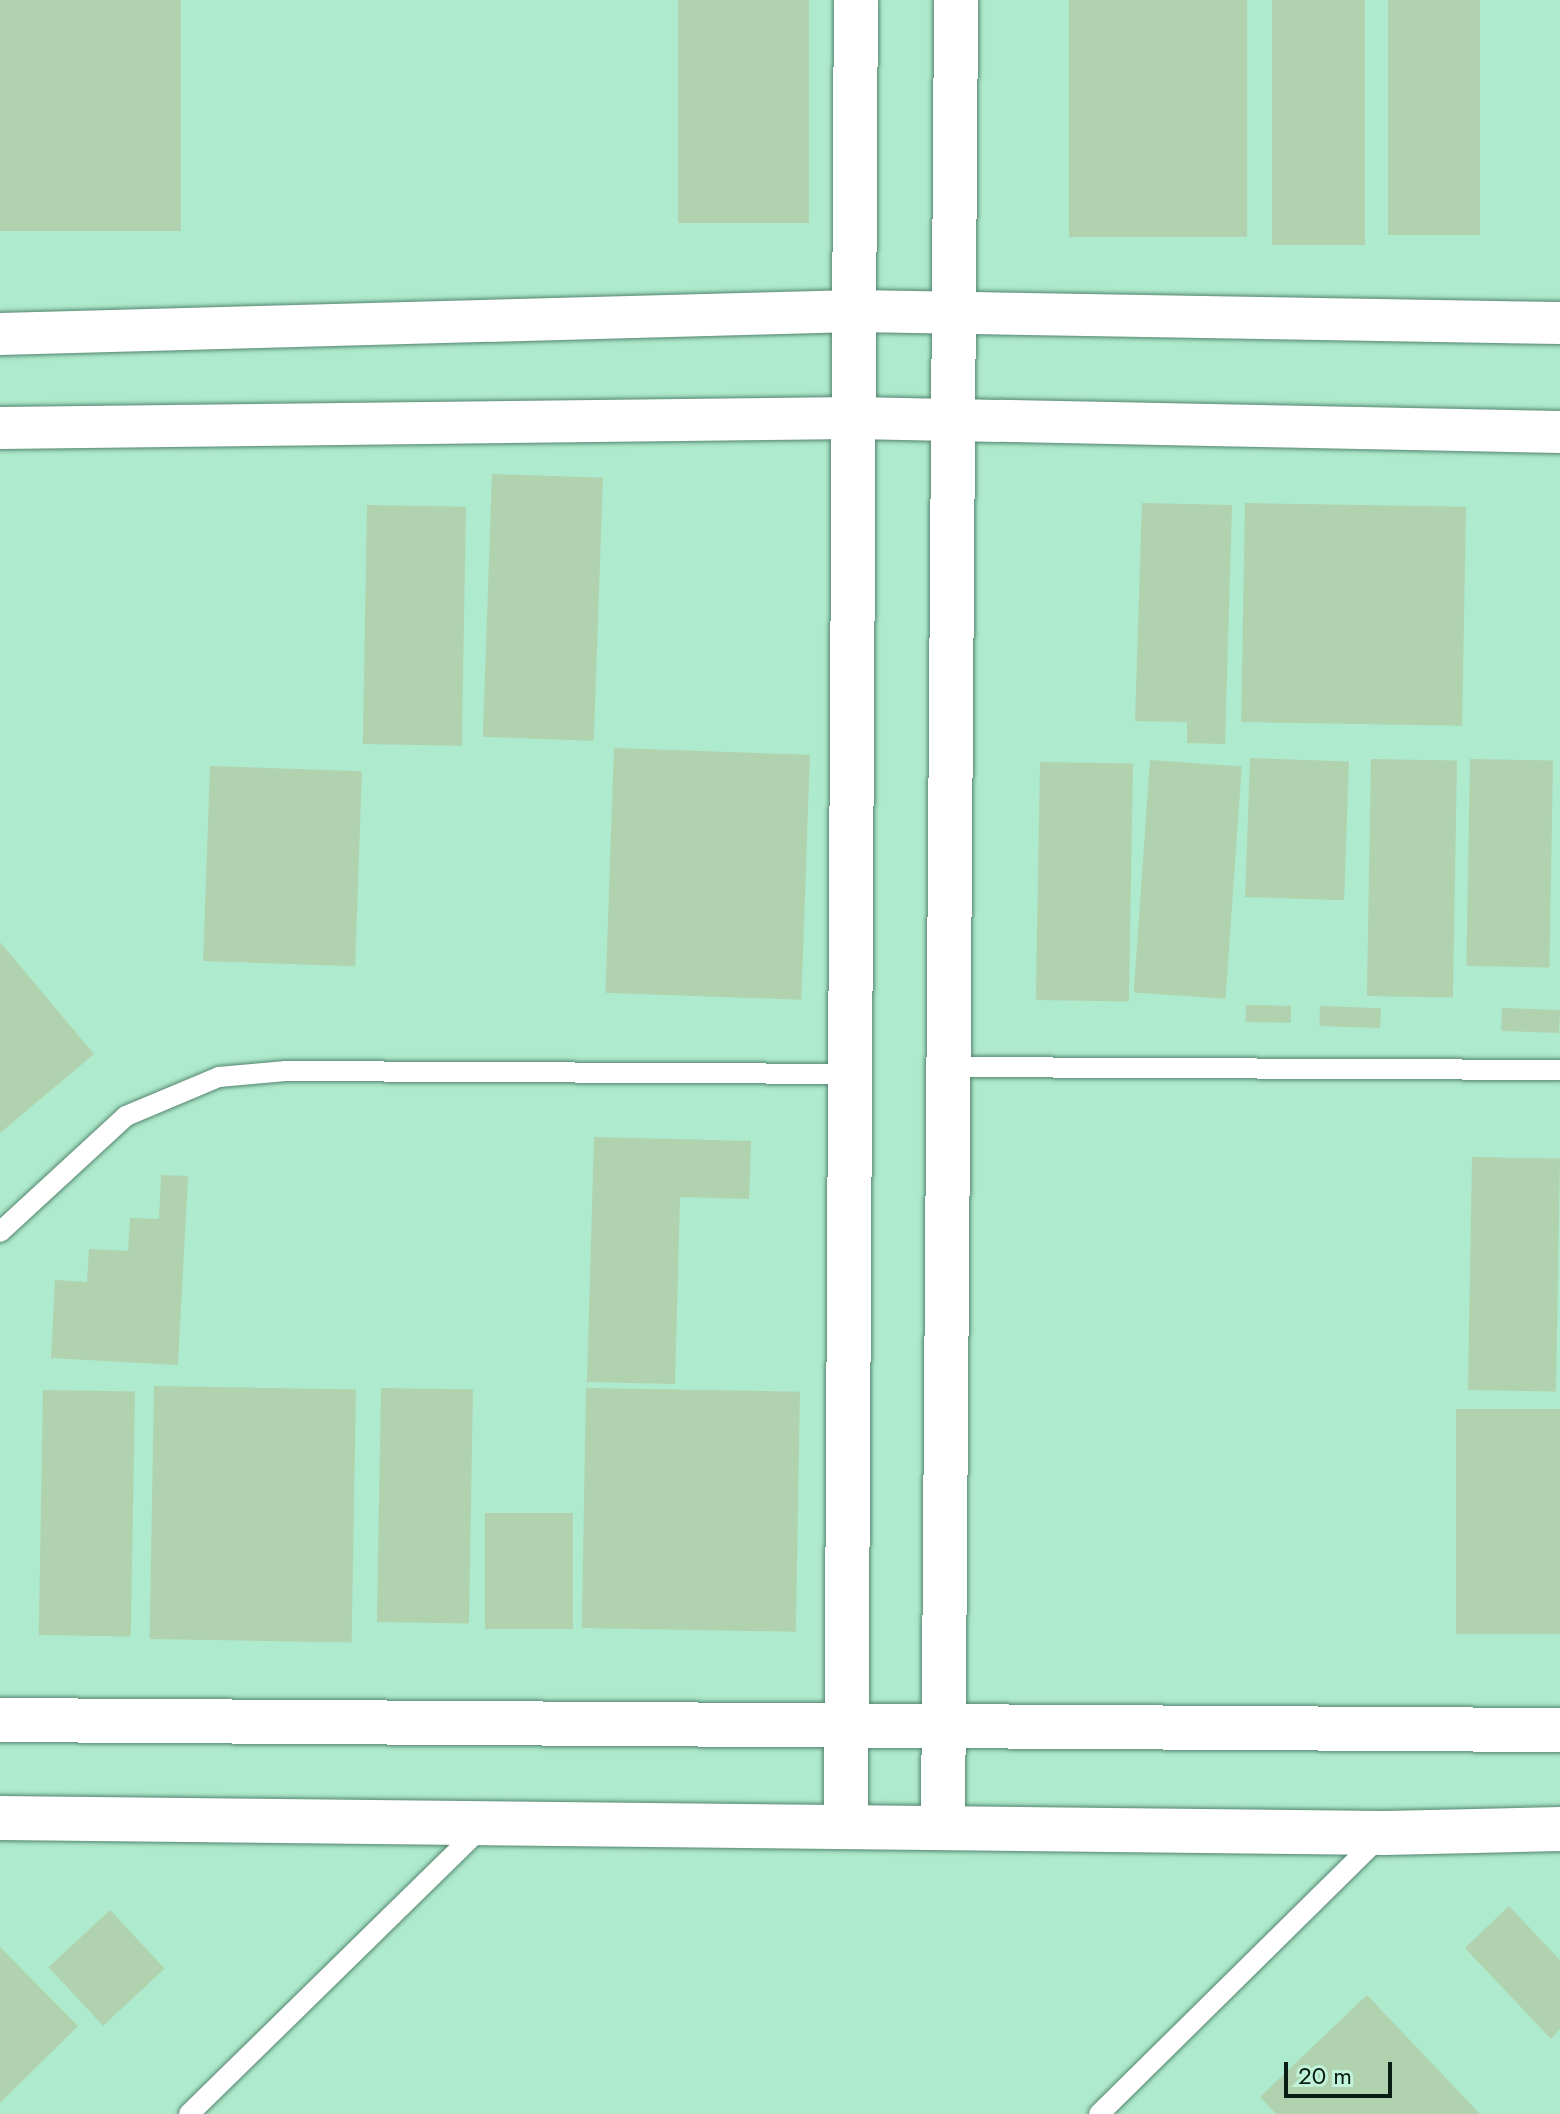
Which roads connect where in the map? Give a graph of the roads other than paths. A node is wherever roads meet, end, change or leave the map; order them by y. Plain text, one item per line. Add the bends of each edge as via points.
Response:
1 (856, 0) edge
2 (956, 0) edge
3 (855, 311) junction
4 (953, 314) junction
5 (1560, 323) edge
6 (0, 334) edge
7 (854, 418) junction
8 (953, 419) junction
9 (0, 428) edge
10 (1560, 432) edge
11 (948, 1067) junction
12 (1560, 1070) edge
13 (850, 1074) junction
14 (0, 1232) edge
15 (0, 1720) edge
16 (846, 1726) junction
17 (943, 1727) junction
18 (1560, 1730) edge
19 (0, 1818) edge
20 (486, 1823) junction
21 (846, 1827) junction
22 (943, 1828) junction
23 (1560, 1829) edge
24 (1384, 1833) junction
25 (189, 2114) edge
26 (1099, 2114) edge

1 - 3 street
2 - 4 street
3 - 4 street
3 - 6 street
3 - 7 street
4 - 5 street
4 - 8 street
7 - 8 street
7 - 9 street
7 - 13 street
8 - 10 street
8 - 11 street
11 - 12 lane
11 - 17 street
13 - 14 lane via 286,1071 219,1077 126,1116
13 - 16 street
15 - 16 street
16 - 17 street
16 - 21 street
17 - 18 street
17 - 22 street
19 - 20 street
20 - 21 street
20 - 25 lane
21 - 22 street
22 - 24 street
23 - 24 street
24 - 26 lane

